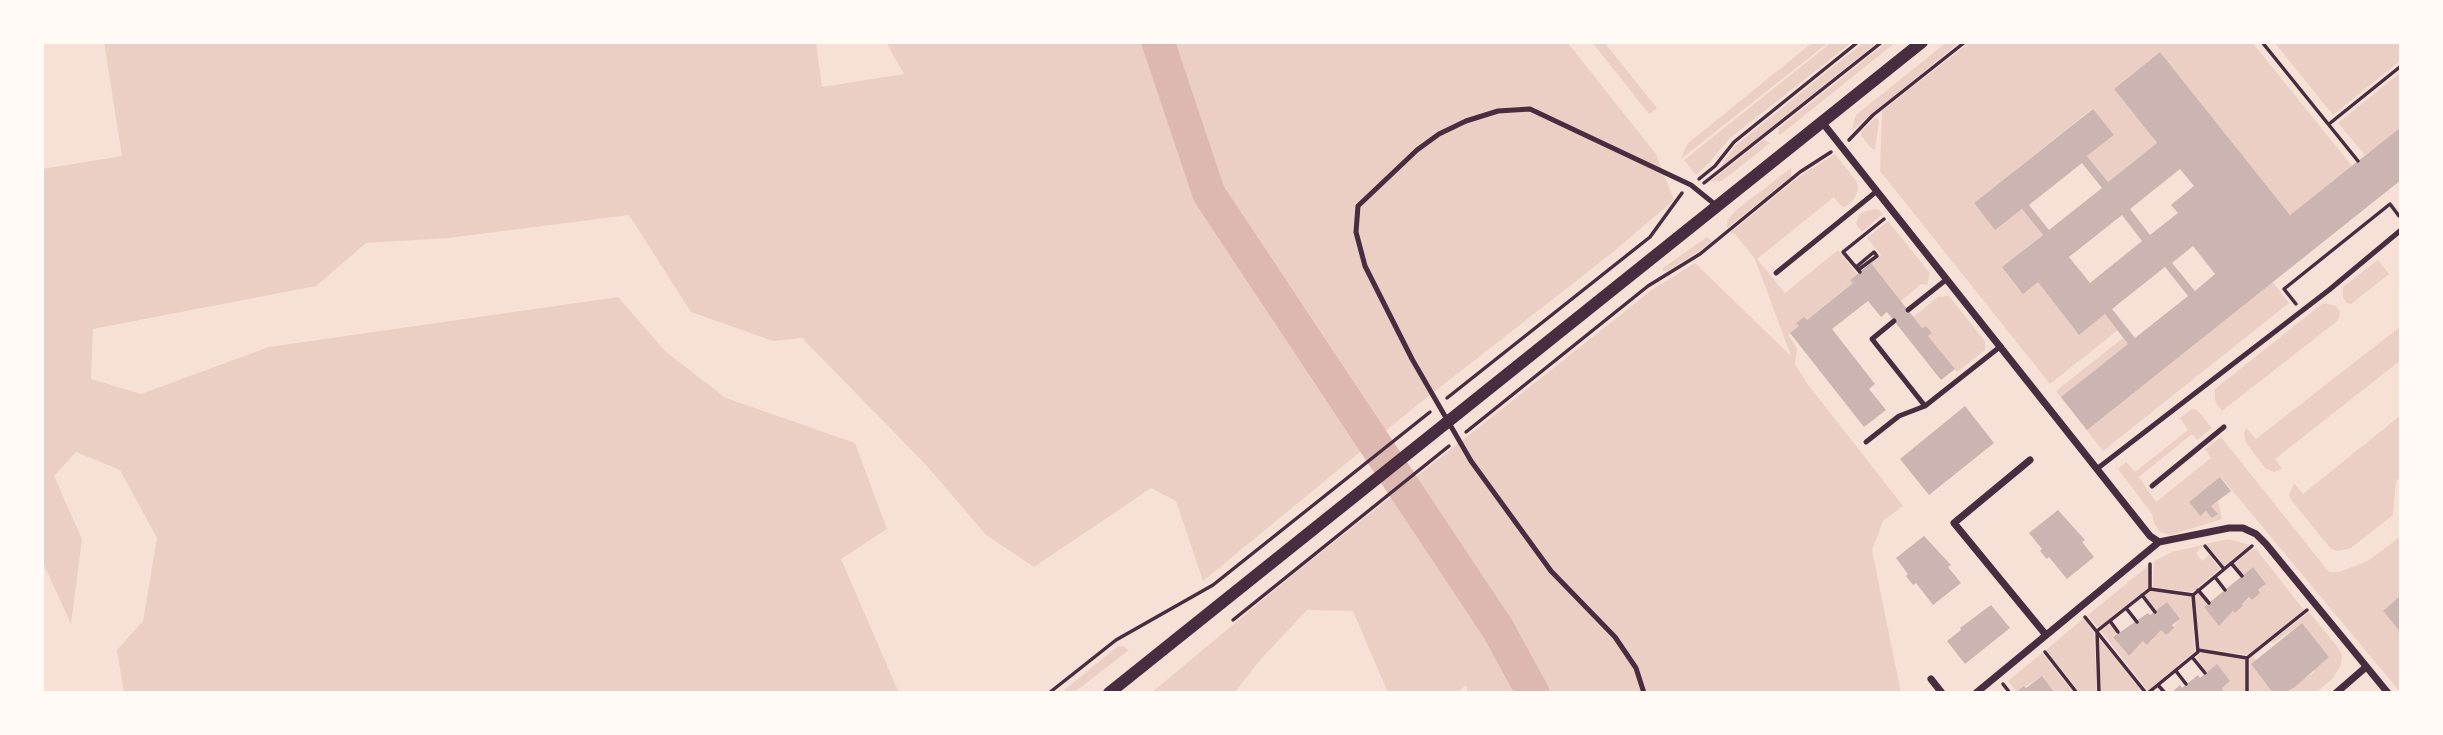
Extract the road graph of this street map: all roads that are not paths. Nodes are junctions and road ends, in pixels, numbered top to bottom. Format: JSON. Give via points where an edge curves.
{"nodes":[{"id":1,"x":1922,"y":42,"type":"edge"},
{"id":2,"x":1822,"y":122,"type":"junction"},
{"id":3,"x":1877,"y":191,"type":"junction"},
{"id":4,"x":1717,"y":206,"type":"junction"},
{"id":5,"x":2401,"y":230,"type":"edge"},
{"id":6,"x":1776,"y":273,"type":"dead end"},
{"id":7,"x":1947,"y":279,"type":"junction"},
{"id":8,"x":1908,"y":310,"type":"dead end"},
{"id":9,"x":1894,"y":321,"type":"dead end"},
{"id":10,"x":2001,"y":346,"type":"junction"},
{"id":11,"x":1925,"y":406,"type":"junction"},
{"id":12,"x":2224,"y":427,"type":"dead end"},
{"id":13,"x":1866,"y":442,"type":"dead end"},
{"id":14,"x":2030,"y":460,"type":"dead end"},
{"id":15,"x":2098,"y":468,"type":"junction"},
{"id":16,"x":2152,"y":486,"type":"dead end"},
{"id":17,"x":2159,"y":542,"type":"junction"},
{"id":18,"x":2046,"y":635,"type":"junction"},
{"id":19,"x":2366,"y":667,"type":"junction"},
{"id":20,"x":1931,"y":679,"type":"dead end"},
{"id":21,"x":1109,"y":693,"type":"edge"},
{"id":22,"x":1644,"y":693,"type":"edge"},
{"id":23,"x":1942,"y":693,"type":"edge"},
{"id":24,"x":1976,"y":693,"type":"edge"},
{"id":25,"x":2336,"y":693,"type":"edge"},
{"id":26,"x":2388,"y":693,"type":"edge"}],
"edges":[{"from":1,"to":2,"type":"street"},
{"from":2,"to":3,"type":"street"},
{"from":2,"to":4,"type":"street"},
{"from":3,"to":6,"type":"lane"},
{"from":3,"to":7,"type":"street"},
{"from":4,"to":21,"type":"street"},
{"from":4,"to":22,"type":"lane","via":[[1691,185],[1530,109],[1498,111],[1439,134],[1358,206],[1356,232],[1365,266],[1471,461],[1552,571],[1615,637],[1636,668]]},
{"from":5,"to":15,"type":"lane"},
{"from":7,"to":8,"type":"lane"},
{"from":7,"to":10,"type":"street"},
{"from":9,"to":11,"type":"lane","via":[[1872,338]]},
{"from":10,"to":11,"type":"lane"},
{"from":10,"to":15,"type":"street"},
{"from":11,"to":13,"type":"lane","via":[[1899,416]]},
{"from":12,"to":16,"type":"lane"},
{"from":14,"to":18,"type":"street","via":[[1954,523]]},
{"from":15,"to":17,"type":"street"},
{"from":17,"to":18,"type":"street"},
{"from":17,"to":19,"type":"street","via":[[2229,528],[2256,534]]},
{"from":18,"to":24,"type":"street"},
{"from":19,"to":25,"type":"street"},
{"from":19,"to":26,"type":"street"},
{"from":20,"to":23,"type":"street"}]}
